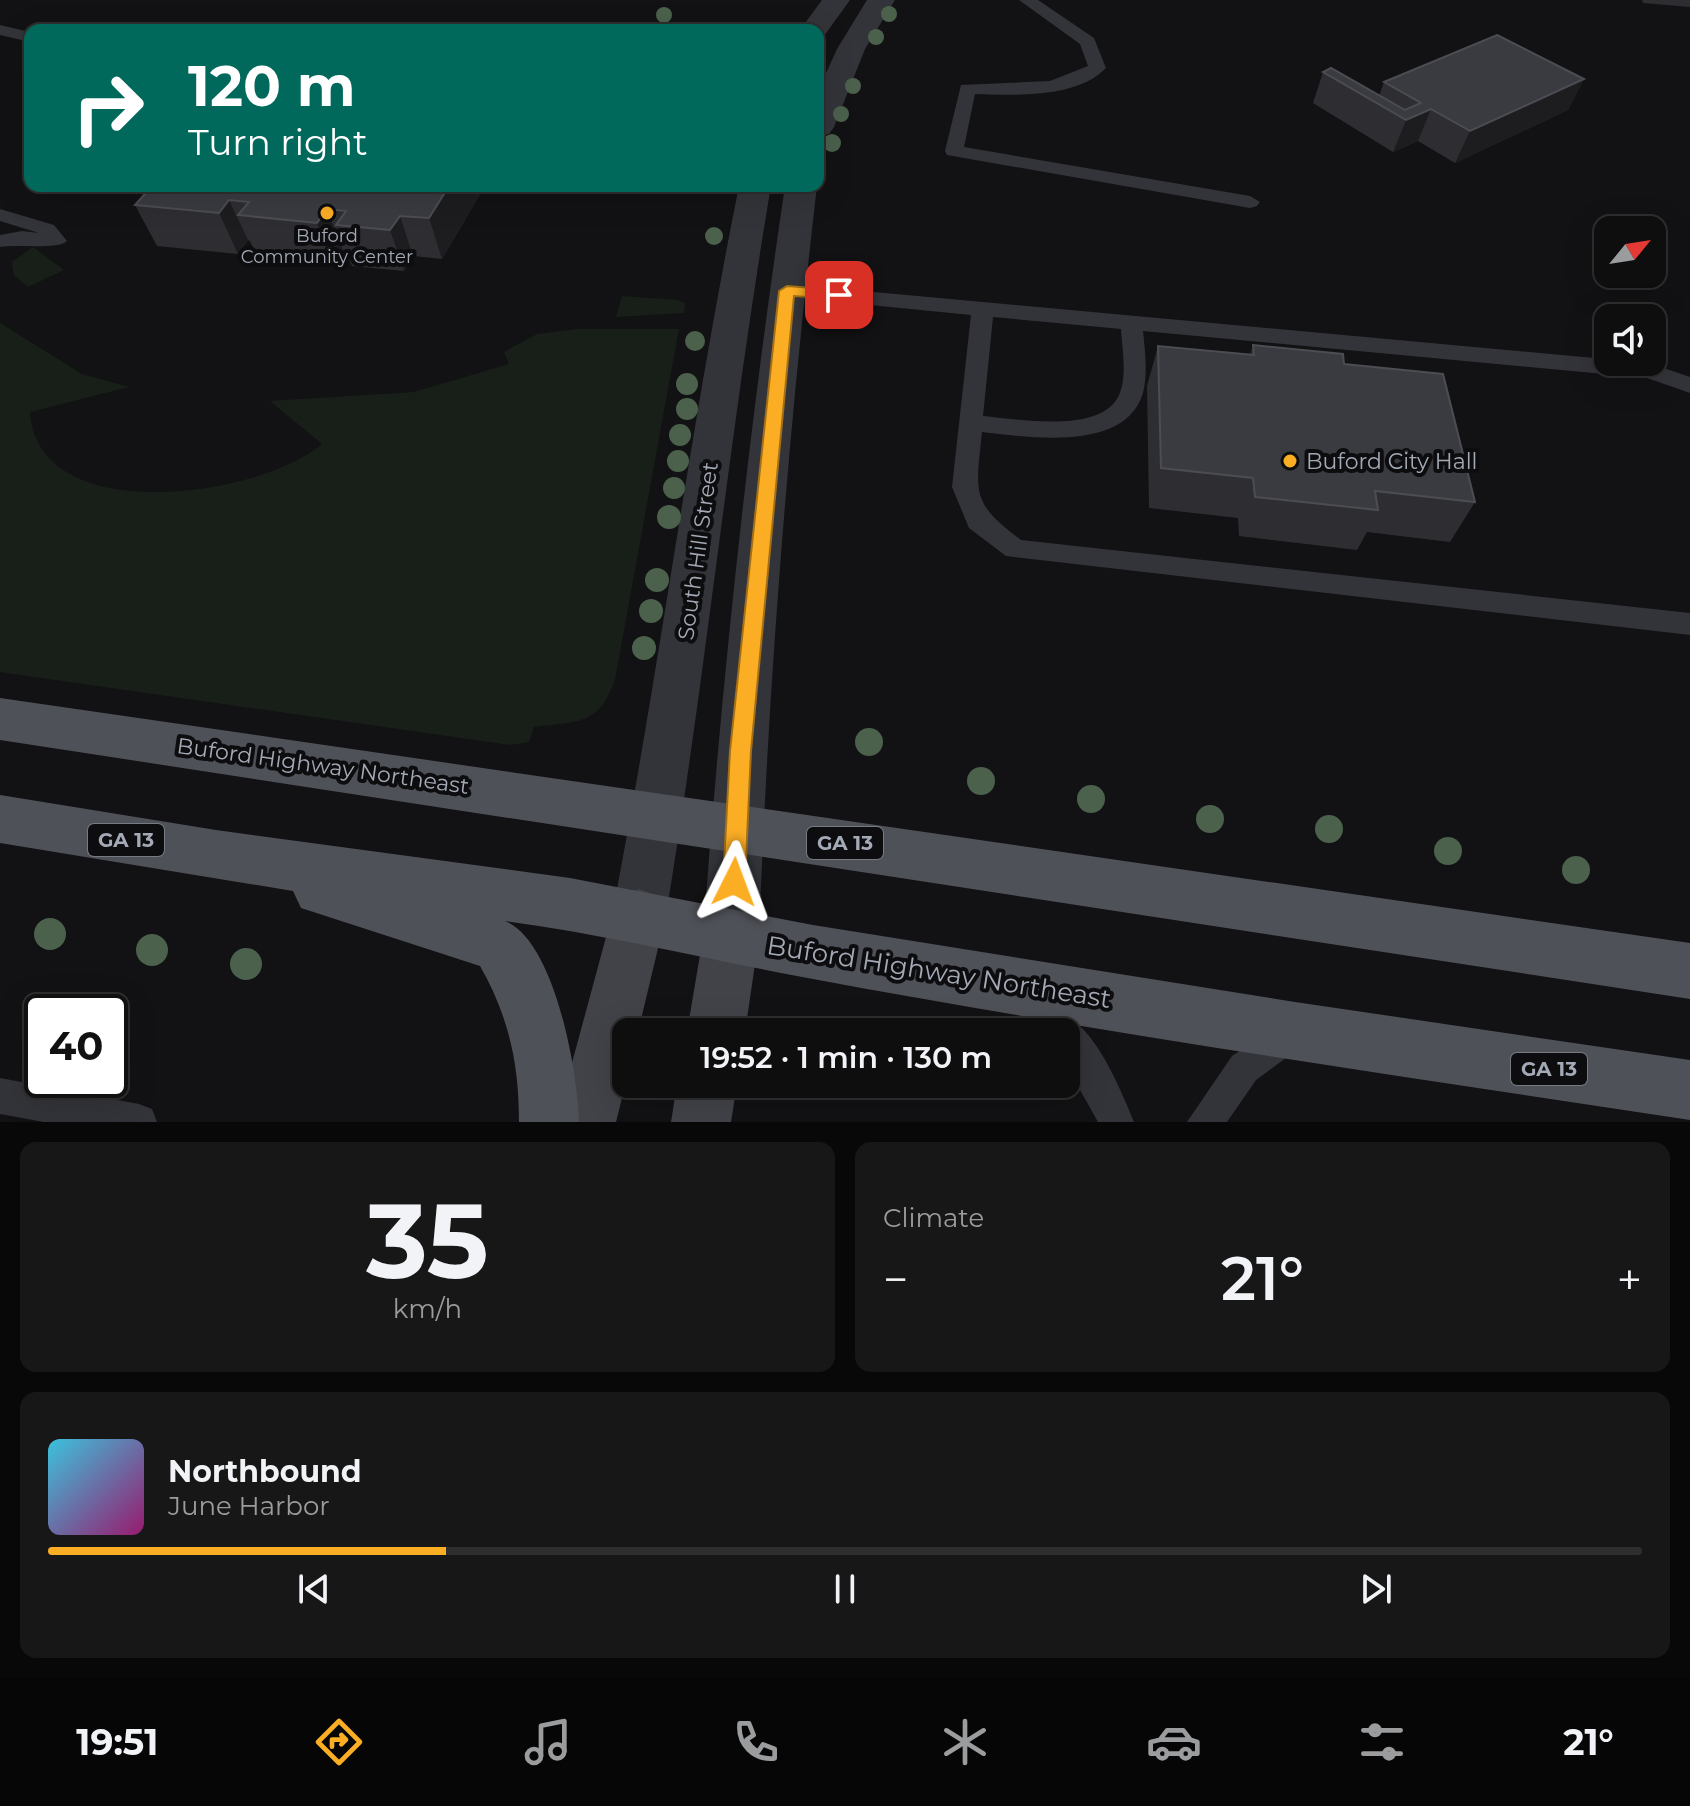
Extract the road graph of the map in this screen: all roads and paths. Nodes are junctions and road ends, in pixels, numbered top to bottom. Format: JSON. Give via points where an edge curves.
{"nodes":[{"id":1,"x":836,"y":0,"type":"edge"},
{"id":2,"x":881,"y":0,"type":"edge"},
{"id":3,"x":1027,"y":0,"type":"edge"},
{"id":4,"x":818,"y":24,"type":"edge"},
{"id":5,"x":0,"y":30,"type":"edge"},
{"id":6,"x":24,"y":36,"type":"edge"},
{"id":7,"x":824,"y":113,"type":"edge"},
{"id":8,"x":754,"y":192,"type":"edge"},
{"id":9,"x":800,"y":192,"type":"edge"},
{"id":10,"x":1250,"y":202,"type":"dead end"},
{"id":11,"x":0,"y":215,"type":"edge"},
{"id":12,"x":0,"y":241,"type":"edge"},
{"id":13,"x":787,"y":291,"type":"junction"},
{"id":14,"x":983,"y":307,"type":"junction"},
{"id":15,"x":1131,"y":321,"type":"junction"},
{"id":16,"x":1227,"y":330,"type":"junction"},
{"id":17,"x":1344,"y":341,"type":"junction"},
{"id":18,"x":1245,"y":357,"type":"edge"},
{"id":19,"x":1318,"y":365,"type":"edge"},
{"id":20,"x":1690,"y":385,"type":"edge"},
{"id":21,"x":971,"y":423,"type":"junction"},
{"id":22,"x":1690,"y":624,"type":"edge"},
{"id":23,"x":0,"y":719,"type":"edge"},
{"id":24,"x":655,"y":814,"type":"junction"},
{"id":25,"x":0,"y":819,"type":"edge"},
{"id":26,"x":737,"y":826,"type":"junction"},
{"id":27,"x":216,"y":855,"type":"junction"},
{"id":28,"x":639,"y":915,"type":"junction"},
{"id":29,"x":731,"y":937,"type":"junction"},
{"id":30,"x":1690,"y":971,"type":"edge"},
{"id":31,"x":718,"y":1018,"type":"edge"},
{"id":32,"x":1056,"y":1018,"type":"edge"},
{"id":33,"x":1080,"y":1019,"type":"edge"},
{"id":34,"x":1295,"y":1031,"type":"junction"},
{"id":35,"x":1080,"y":1055,"type":"edge"},
{"id":36,"x":1690,"y":1090,"type":"edge"},
{"id":37,"x":0,"y":1096,"type":"edge"},
{"id":38,"x":705,"y":1098,"type":"edge"},
{"id":39,"x":139,"y":1122,"type":"edge"},
{"id":40,"x":549,"y":1122,"type":"edge"},
{"id":41,"x":586,"y":1122,"type":"edge"},
{"id":42,"x":701,"y":1122,"type":"edge"},
{"id":43,"x":1116,"y":1122,"type":"edge"},
{"id":44,"x":1205,"y":1122,"type":"edge"}],
"edges":[{"from":1,"to":4,"type":"street"},
{"from":2,"to":7,"type":"street","via":[[851,49]]},
{"from":3,"to":10,"type":"lane","via":[[1088,42],[1097,68],[1075,82],[1042,89],[967,89],[954,151]]},
{"from":5,"to":6,"type":"lane"},
{"from":8,"to":24,"type":"street","name":"South Hill Street"},
{"from":9,"to":13,"type":"street"},
{"from":11,"to":12,"type":"lane","via":[[47,229],[57,241]]},
{"from":13,"to":14,"type":"lane"},
{"from":13,"to":26,"type":"street"},
{"from":14,"to":15,"type":"lane"},
{"from":14,"to":21,"type":"lane"},
{"from":15,"to":16,"type":"lane"},
{"from":15,"to":21,"type":"lane","via":[[1134,367],[1128,402],[1103,425],[1059,429]]},
{"from":16,"to":17,"type":"lane"},
{"from":16,"to":18,"type":"lane"},
{"from":17,"to":19,"type":"lane"},
{"from":17,"to":20,"type":"lane","via":[[1649,371]]},
{"from":21,"to":22,"type":"lane","via":[[964,487],[978,521],[1015,549]]},
{"from":23,"to":24,"type":"main road","name":"Buford Highway Northeast","number":"GA 13"},
{"from":24,"to":26,"type":"main road","name":"Buford Highway Northeast","number":"GA 13"},
{"from":24,"to":28,"type":"street","name":"South Hill Street"},
{"from":25,"to":27,"type":"main road","name":"Buford Highway Northeast","number":"GA 13"},
{"from":26,"to":29,"type":"street"},
{"from":26,"to":30,"type":"main road","name":"Buford Highway Northeast","number":"GA 13"},
{"from":27,"to":28,"type":"main road","name":"Buford Highway Northeast","number":"GA 13"},
{"from":27,"to":40,"type":"main road","via":[[498,945],[538,1018],[550,1087]]},
{"from":28,"to":29,"type":"main road","name":"Buford Highway Northeast","number":"GA 13"},
{"from":28,"to":41,"type":"main road"},
{"from":29,"to":31,"type":"main road"},
{"from":29,"to":32,"type":"main road","name":"Buford Highway Northeast","number":"GA 13"},
{"from":33,"to":34,"type":"main road","name":"Buford Highway Northeast","number":"GA 13"},
{"from":34,"to":36,"type":"main road","name":"Buford Highway Northeast","number":"GA 13"},
{"from":34,"to":44,"type":"lane","via":[[1244,1068]]},
{"from":35,"to":43,"type":"lane"},
{"from":37,"to":39,"type":"lane"},
{"from":38,"to":42,"type":"main road"}]}
